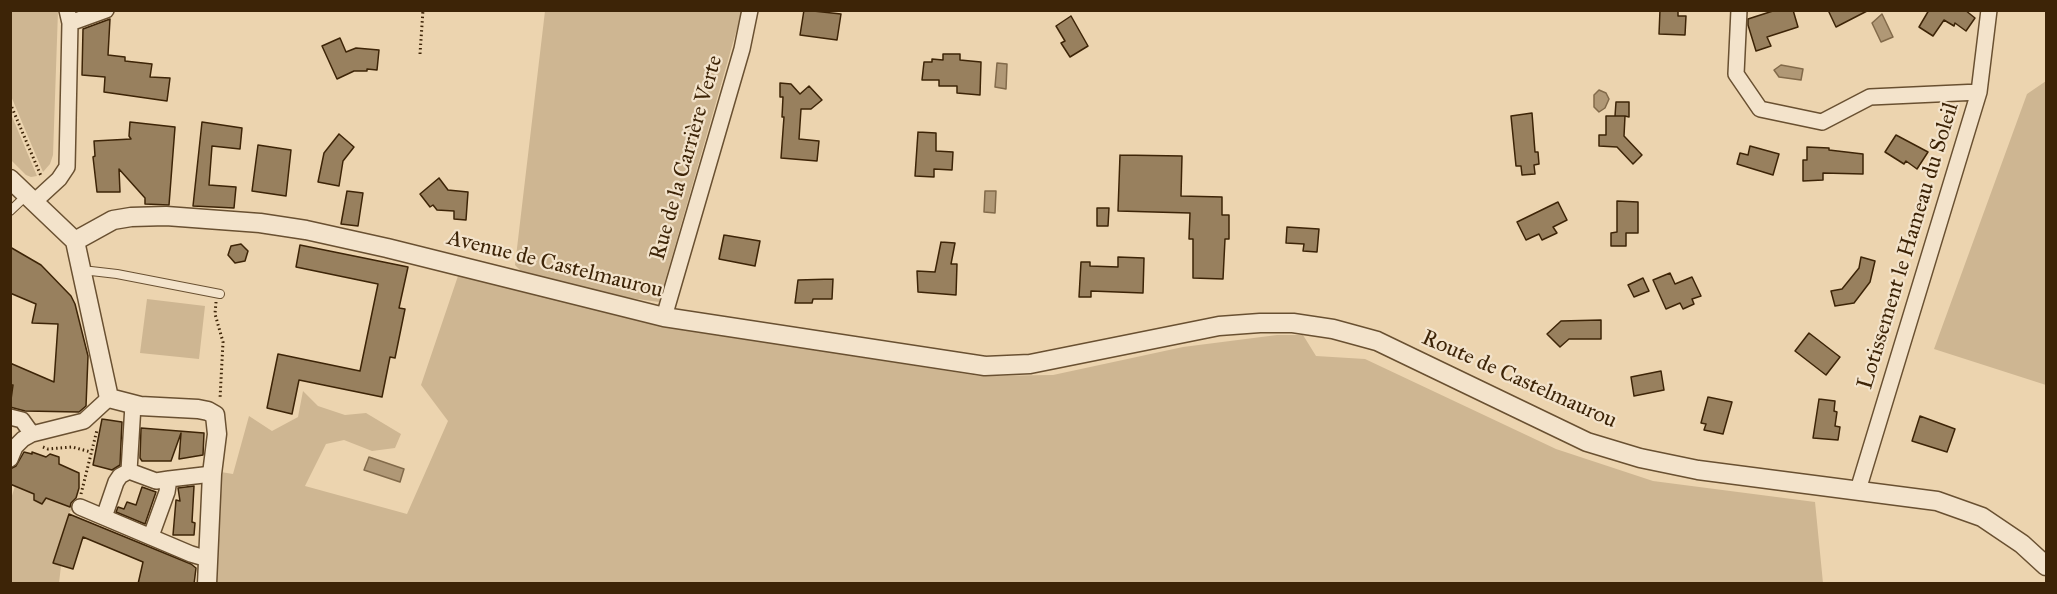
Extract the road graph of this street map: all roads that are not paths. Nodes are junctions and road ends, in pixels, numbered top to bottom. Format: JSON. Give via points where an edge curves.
{"nodes":[{"id":1,"x":106,"y":10,"type":"edge"},
{"id":2,"x":750,"y":10,"type":"edge"},
{"id":3,"x":1739,"y":10,"type":"edge"},
{"id":4,"x":1989,"y":10,"type":"edge"},
{"id":5,"x":69,"y":17,"type":"edge"},
{"id":6,"x":1979,"y":92,"type":"junction"},
{"id":7,"x":10,"y":179,"type":"edge"},
{"id":8,"x":32,"y":192,"type":"junction"},
{"id":9,"x":10,"y":211,"type":"edge"},
{"id":10,"x":75,"y":242,"type":"junction"},
{"id":11,"x":81,"y":273,"type":"junction"},
{"id":12,"x":218,"y":294,"type":"road end"},
{"id":13,"x":664,"y":317,"type":"junction"},
{"id":14,"x":1030,"y":364,"type":"joint"},
{"id":15,"x":110,"y":398,"type":"junction"},
{"id":16,"x":133,"y":405,"type":"junction"},
{"id":17,"x":10,"y":417,"type":"edge"},
{"id":18,"x":32,"y":434,"type":"junction"},
{"id":19,"x":10,"y":459,"type":"edge"},
{"id":20,"x":129,"y":471,"type":"junction"},
{"id":21,"x":212,"y":474,"type":"junction"},
{"id":22,"x":169,"y":479,"type":"junction"},
{"id":23,"x":1858,"y":490,"type":"junction"},
{"id":24,"x":80,"y":507,"type":"road end"},
{"id":25,"x":104,"y":518,"type":"junction"},
{"id":26,"x":151,"y":536,"type":"junction"},
{"id":27,"x":208,"y":559,"type":"junction"},
{"id":28,"x":2046,"y":566,"type":"edge"},
{"id":29,"x":207,"y":584,"type":"edge"}],
"edges":[{"from":1,"to":5,"type":"street"},
{"from":2,"to":13,"type":"street","name":"Rue de la Carrière Verte"},
{"from":3,"to":6,"type":"street","name":"Lotissement le Hameau du Soleil","via":[[1736,74],[1760,109],[1822,122],[1870,97]]},
{"from":4,"to":6,"type":"street"},
{"from":5,"to":8,"type":"street","via":[[67,167],[59,180]]},
{"from":6,"to":23,"type":"street","name":"Lotissement le Hameau du Soleil"},
{"from":7,"to":8,"type":"street"},
{"from":8,"to":9,"type":"lane"},
{"from":8,"to":10,"type":"street"},
{"from":10,"to":11,"type":"street"},
{"from":10,"to":13,"type":"street","name":"Avenue de Castelmaurou","via":[[113,220],[131,216],[260,223],[387,248]]},
{"from":11,"to":12,"type":"lane","via":[[117,274]]},
{"from":11,"to":15,"type":"street"},
{"from":13,"to":14,"type":"street","name":"Avenue de Castelmaurou","via":[[985,366]]},
{"from":14,"to":23,"type":"street","name":"Route de Castelmaurou","via":[[1219,326],[1293,323],[1323,327],[1377,341],[1587,442],[1698,470]]},
{"from":15,"to":16,"type":"street"},
{"from":15,"to":18,"type":"street","via":[[84,421]]},
{"from":16,"to":20,"type":"street"},
{"from":16,"to":21,"type":"street","via":[[198,409],[215,415]]},
{"from":17,"to":18,"type":"street","via":[[22,420]]},
{"from":18,"to":19,"type":"street","via":[[22,439]]},
{"from":20,"to":22,"type":"street","via":[[156,482]]},
{"from":20,"to":25,"type":"street","via":[[116,482]]},
{"from":21,"to":22,"type":"street"},
{"from":21,"to":27,"type":"street"},
{"from":22,"to":26,"type":"street"},
{"from":23,"to":28,"type":"street","name":"Route de Castelmaurou","via":[[1937,501],[1982,517]]},
{"from":24,"to":25,"type":"street"},
{"from":25,"to":26,"type":"street"},
{"from":26,"to":27,"type":"street"},
{"from":27,"to":29,"type":"street"}]}
